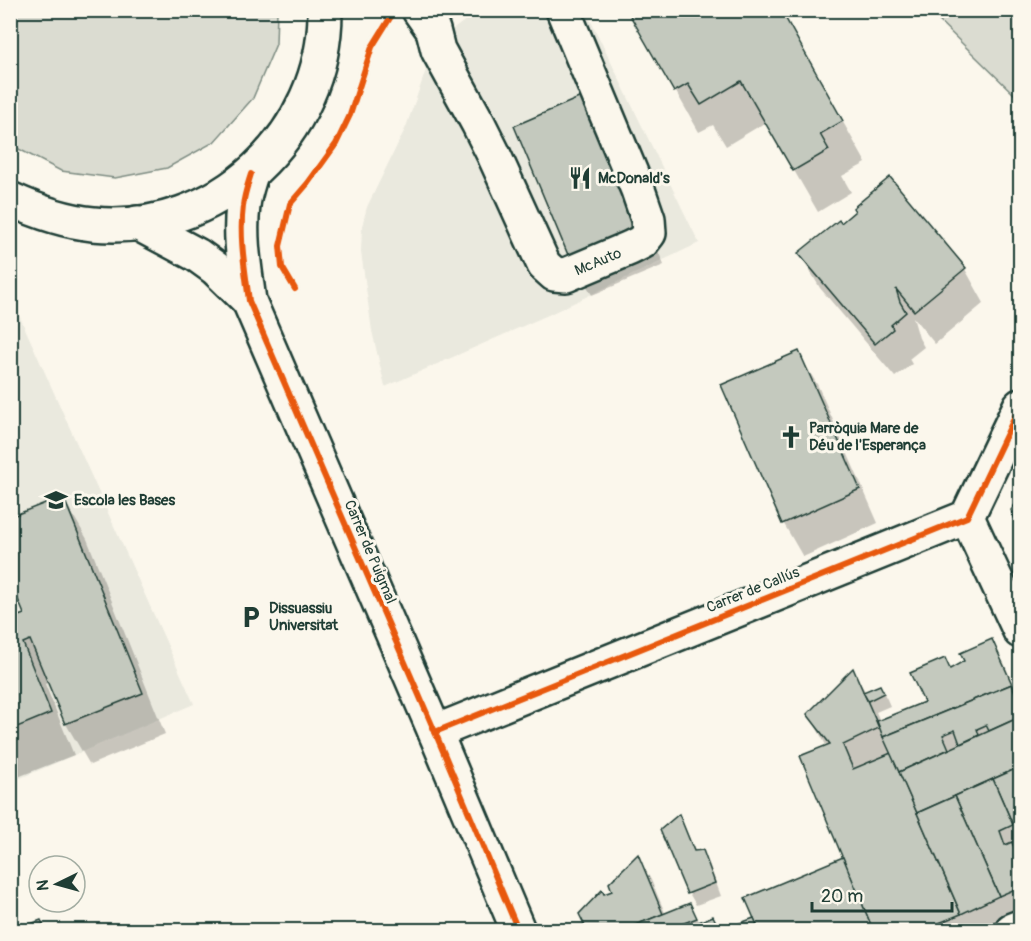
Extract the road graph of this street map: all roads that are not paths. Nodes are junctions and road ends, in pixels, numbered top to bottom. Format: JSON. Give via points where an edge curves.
{"nodes":[{"id":1,"x":347,"y":10,"type":"edge"},
{"id":2,"x":419,"y":10,"type":"edge"},
{"id":3,"x":562,"y":10,"type":"edge"},
{"id":4,"x":324,"y":24,"type":"edge"},
{"id":5,"x":250,"y":174,"type":"junction"},
{"id":6,"x":10,"y":199,"type":"edge"},
{"id":7,"x":137,"y":223,"type":"junction"},
{"id":8,"x":249,"y":301,"type":"junction"},
{"id":9,"x":1020,"y":406,"type":"edge"},
{"id":10,"x":967,"y":517,"type":"junction"},
{"id":11,"x":1020,"y":631,"type":"edge"},
{"id":12,"x":435,"y":732,"type":"junction"},
{"id":13,"x":1020,"y":927,"type":"edge"},
{"id":14,"x":518,"y":930,"type":"edge"},
{"id":15,"x":1012,"y":930,"type":"edge"}],
"edges":[{"from":1,"to":4,"type":"street"},
{"from":2,"to":3,"type":"street","name":"McAuto","via":[[433,30],[438,50],[494,153],[544,265],[554,274],[566,275],[642,242],[649,233],[638,190]]},
{"from":4,"to":5,"type":"street","via":[[313,82],[293,123]]},
{"from":5,"to":7,"type":"street","via":[[185,212]]},
{"from":5,"to":8,"type":"street","name":"Carrer de Puigmal","via":[[241,229]]},
{"from":6,"to":7,"type":"street","via":[[41,212],[93,224]]},
{"from":7,"to":8,"type":"street","name":"Carrer de Puigmal","via":[[197,255]]},
{"from":8,"to":12,"type":"street","name":"Carrer de Puigmal"},
{"from":9,"to":10,"type":"street"},
{"from":10,"to":11,"type":"street"},
{"from":10,"to":12,"type":"street","name":"Carrer de Callús"},
{"from":12,"to":14,"type":"street","name":"Carrer de Puigmal"},
{"from":13,"to":15,"type":"street"}]}
